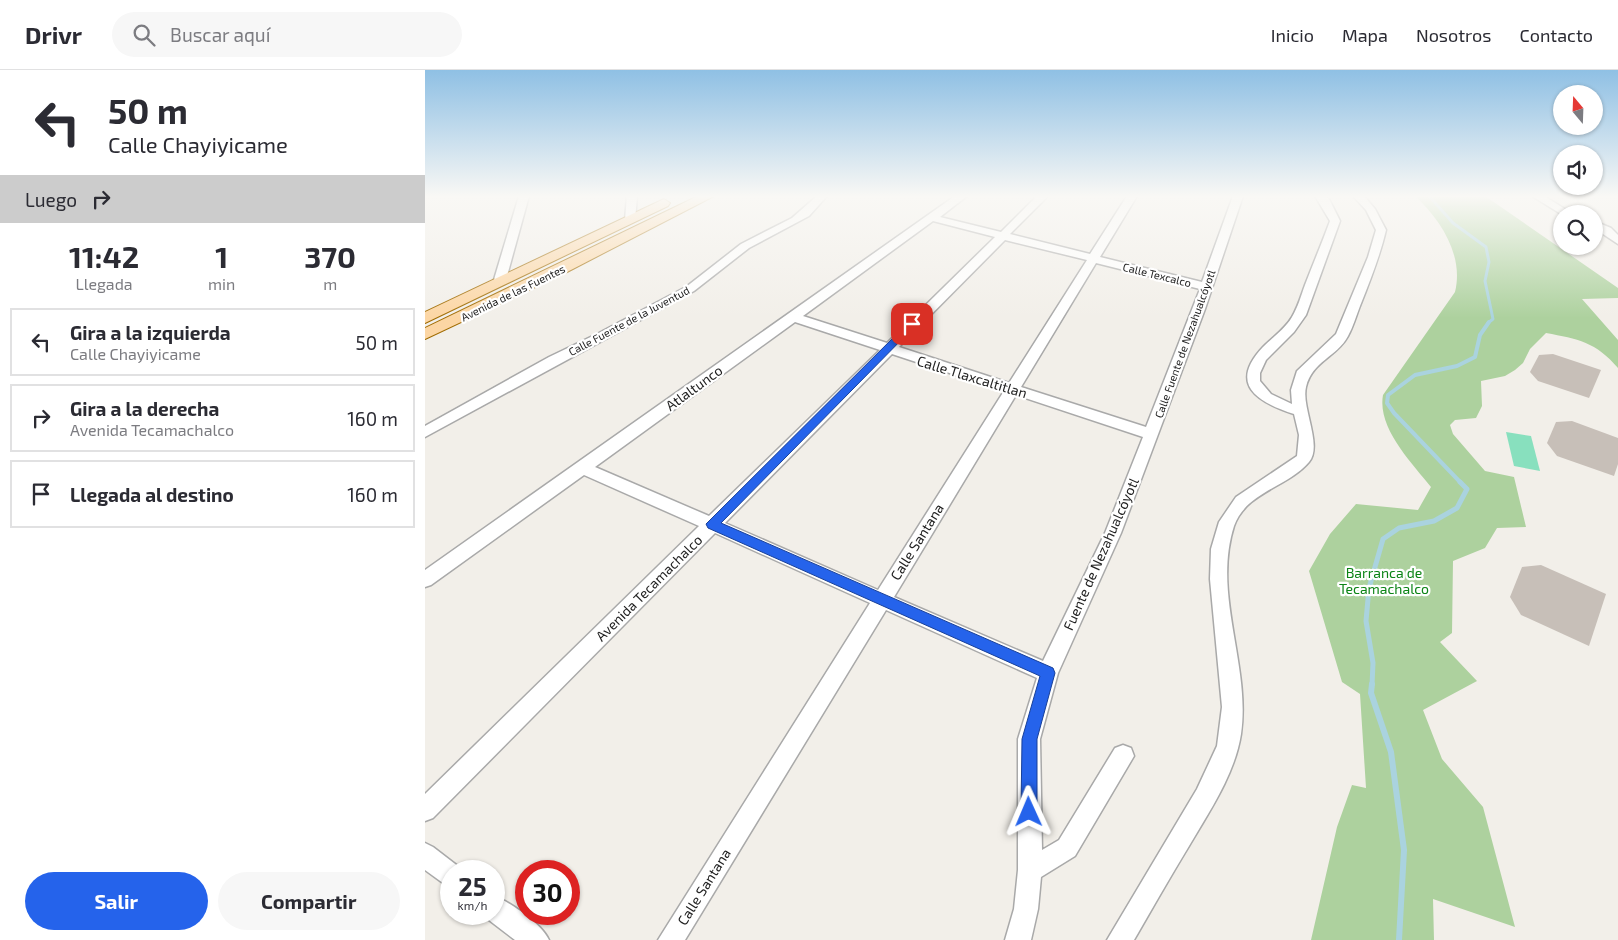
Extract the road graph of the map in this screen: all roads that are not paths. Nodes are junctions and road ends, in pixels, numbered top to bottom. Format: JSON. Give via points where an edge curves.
{"nodes":[{"id":1,"x":512,"y":237,"type":"edge"},
{"id":2,"x":595,"y":237,"type":"edge"},
{"id":3,"x":629,"y":237,"type":"edge"},
{"id":4,"x":765,"y":237,"type":"edge"},
{"id":5,"x":907,"y":237,"type":"edge"},
{"id":6,"x":1000,"y":237,"type":"edge"},
{"id":7,"x":1008,"y":237,"type":"edge"},
{"id":8,"x":1105,"y":237,"type":"edge"},
{"id":9,"x":1224,"y":237,"type":"edge"},
{"id":10,"x":1330,"y":237,"type":"edge"},
{"id":11,"x":1379,"y":237,"type":"edge"},
{"id":12,"x":1092,"y":258,"type":"junction"},
{"id":13,"x":499,"y":283,"type":"junction"},
{"id":14,"x":1207,"y":287,"type":"junction"},
{"id":15,"x":793,"y":317,"type":"junction"},
{"id":16,"x":425,"y":318,"type":"edge"},
{"id":17,"x":425,"y":334,"type":"edge"},
{"id":18,"x":887,"y":350,"type":"junction"},
{"id":19,"x":1011,"y":389,"type":"junction"},
{"id":20,"x":1299,"y":411,"type":"junction"},
{"id":21,"x":425,"y":432,"type":"edge"},
{"id":22,"x":1151,"y":434,"type":"junction"},
{"id":23,"x":583,"y":468,"type":"junction"},
{"id":24,"x":712,"y":524,"type":"junction"},
{"id":25,"x":425,"y":580,"type":"edge"},
{"id":26,"x":882,"y":598,"type":"junction"},
{"id":27,"x":1048,"y":673,"type":"junction"},
{"id":28,"x":1123,"y":756,"type":"dead end"},
{"id":29,"x":425,"y":810,"type":"edge"},
{"id":30,"x":425,"y":855,"type":"edge"},
{"id":31,"x":440,"y":867,"type":"edge"},
{"id":32,"x":1030,"y":870,"type":"junction"},
{"id":33,"x":505,"y":916,"type":"edge"},
{"id":34,"x":536,"y":940,"type":"edge"},
{"id":35,"x":671,"y":940,"type":"edge"},
{"id":36,"x":1018,"y":940,"type":"edge"},
{"id":37,"x":1120,"y":940,"type":"edge"}],
"edges":[{"from":1,"to":13,"type":"street"},
{"from":2,"to":13,"type":"main road","name":"Avenida de las Fuentes"},
{"from":3,"to":17,"type":"main road","name":"Avenida de las Fuentes"},
{"from":4,"to":21,"type":"street","name":"Calle Fuente de la Juventud","via":[[747,246],[697,285]]},
{"from":5,"to":15,"type":"street","name":"Atlaltunco"},
{"from":6,"to":18,"type":"street","name":"Avenida Tecamachalco"},
{"from":7,"to":12,"type":"street","name":"Calle Texcalco"},
{"from":8,"to":12,"type":"street","name":"Calle Santana"},
{"from":9,"to":14,"type":"street","name":"Calle Fuente de Nezahualcóyotl"},
{"from":10,"to":20,"type":"street","via":[[1294,324],[1265,354],[1253,373],[1253,382],[1260,392],[1278,404]]},
{"from":11,"to":20,"type":"street","via":[[1342,336],[1304,371],[1298,390]]},
{"from":12,"to":14,"type":"street","name":"Calle Texcalco"},
{"from":12,"to":19,"type":"street","name":"Calle Santana"},
{"from":13,"to":16,"type":"main road","name":"Avenida de las Fuentes"},
{"from":14,"to":22,"type":"street","name":"Calle Fuente de Nezahualcóyotl"},
{"from":15,"to":18,"type":"street","name":"Calle Tlaxcaltitlan"},
{"from":15,"to":23,"type":"street","name":"Atlaltunco"},
{"from":18,"to":19,"type":"street","name":"Calle Tlaxcaltitlan"},
{"from":18,"to":24,"type":"street","name":"Avenida Tecamachalco"},
{"from":19,"to":22,"type":"street","name":"Calle Tlaxcaltitlan"},
{"from":19,"to":26,"type":"street","name":"Calle Santana"},
{"from":20,"to":37,"type":"street","via":[[1307,435],[1304,458],[1242,502],[1227,524],[1218,564],[1231,734],[1206,794]]},
{"from":22,"to":27,"type":"street","name":"Fuente de Nezahualcóyotl","via":[[1113,533]]},
{"from":23,"to":24,"type":"street"},
{"from":23,"to":25,"type":"street","name":"Atlaltunco"},
{"from":24,"to":26,"type":"street"},
{"from":24,"to":29,"type":"street","name":"Avenida Tecamachalco"},
{"from":26,"to":27,"type":"street"},
{"from":26,"to":35,"type":"street","name":"Calle Santana"},
{"from":27,"to":32,"type":"street","via":[[1029,739]]},
{"from":28,"to":32,"type":"street","via":[[1067,848]]},
{"from":30,"to":31,"type":"street"},
{"from":32,"to":36,"type":"street","via":[[1026,909]]},
{"from":33,"to":34,"type":"street"}]}
